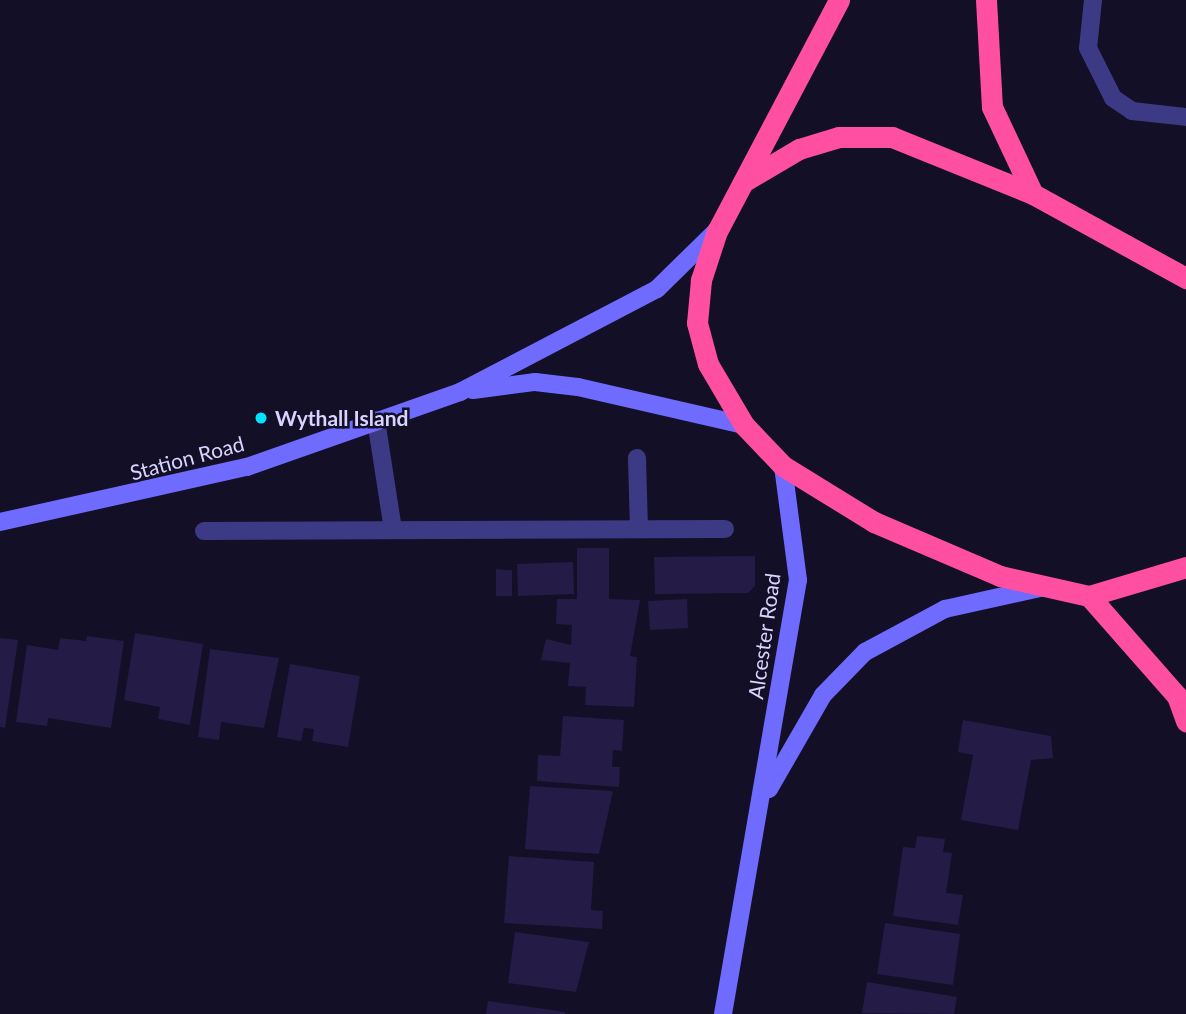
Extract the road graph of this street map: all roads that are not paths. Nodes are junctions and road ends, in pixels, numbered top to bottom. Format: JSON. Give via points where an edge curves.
{"nodes":[{"id":1,"x":839,"y":0,"type":"edge"},
{"id":2,"x":986,"y":0,"type":"edge"},
{"id":3,"x":1093,"y":0,"type":"edge"},
{"id":4,"x":1186,"y":117,"type":"edge"},
{"id":5,"x":741,"y":183,"type":"junction"},
{"id":6,"x":1033,"y":194,"type":"junction"},
{"id":7,"x":717,"y":231,"type":"junction"},
{"id":8,"x":1180,"y":274,"type":"edge"},
{"id":9,"x":460,"y":392,"type":"junction"},
{"id":10,"x":376,"y":420,"type":"junction"},
{"id":11,"x":744,"y":425,"type":"junction"},
{"id":12,"x":637,"y":458,"type":"dead end"},
{"id":13,"x":783,"y":467,"type":"junction"},
{"id":14,"x":0,"y":522,"type":"edge"},
{"id":15,"x":724,"y":528,"type":"dead end"},
{"id":16,"x":639,"y":529,"type":"junction"},
{"id":17,"x":393,"y":530,"type":"junction"},
{"id":18,"x":204,"y":531,"type":"dead end"},
{"id":19,"x":1186,"y":567,"type":"edge"},
{"id":20,"x":1047,"y":587,"type":"junction"},
{"id":21,"x":1089,"y":596,"type":"junction"},
{"id":22,"x":1186,"y":722,"type":"edge"},
{"id":23,"x":758,"y":812,"type":"junction"},
{"id":24,"x":723,"y":1014,"type":"edge"}],
"edges":[{"from":1,"to":5,"type":"highway"},
{"from":2,"to":6,"type":"highway","via":[[992,107]]},
{"from":3,"to":4,"type":"street","via":[[1088,48],[1113,98],[1132,111]]},
{"from":5,"to":6,"type":"highway","via":[[799,149],[839,137],[892,137]]},
{"from":5,"to":7,"type":"highway"},
{"from":6,"to":8,"type":"highway"},
{"from":7,"to":9,"type":"street","name":"Station Road","via":[[657,289]]},
{"from":7,"to":11,"type":"highway","via":[[701,281],[697,323],[708,364]]},
{"from":9,"to":10,"type":"street","name":"Station Road"},
{"from":9,"to":11,"type":"street","name":"Station Road","via":[[535,382],[579,387]]},
{"from":10,"to":14,"type":"street","name":"Station Road","via":[[247,467]]},
{"from":10,"to":17,"type":"street"},
{"from":11,"to":13,"type":"highway"},
{"from":12,"to":16,"type":"street"},
{"from":13,"to":20,"type":"highway","via":[[948,559]]},
{"from":13,"to":23,"type":"street","name":"Alcester Road","via":[[798,580]]},
{"from":15,"to":16,"type":"street"},
{"from":16,"to":17,"type":"street"},
{"from":17,"to":18,"type":"street"},
{"from":19,"to":21,"type":"highway"},
{"from":20,"to":21,"type":"highway"},
{"from":20,"to":23,"type":"street","name":"Alcester Road","via":[[945,609],[865,653],[823,695]]},
{"from":21,"to":22,"type":"highway","via":[[1177,696]]},
{"from":23,"to":24,"type":"street","name":"Alcester Road"}]}
